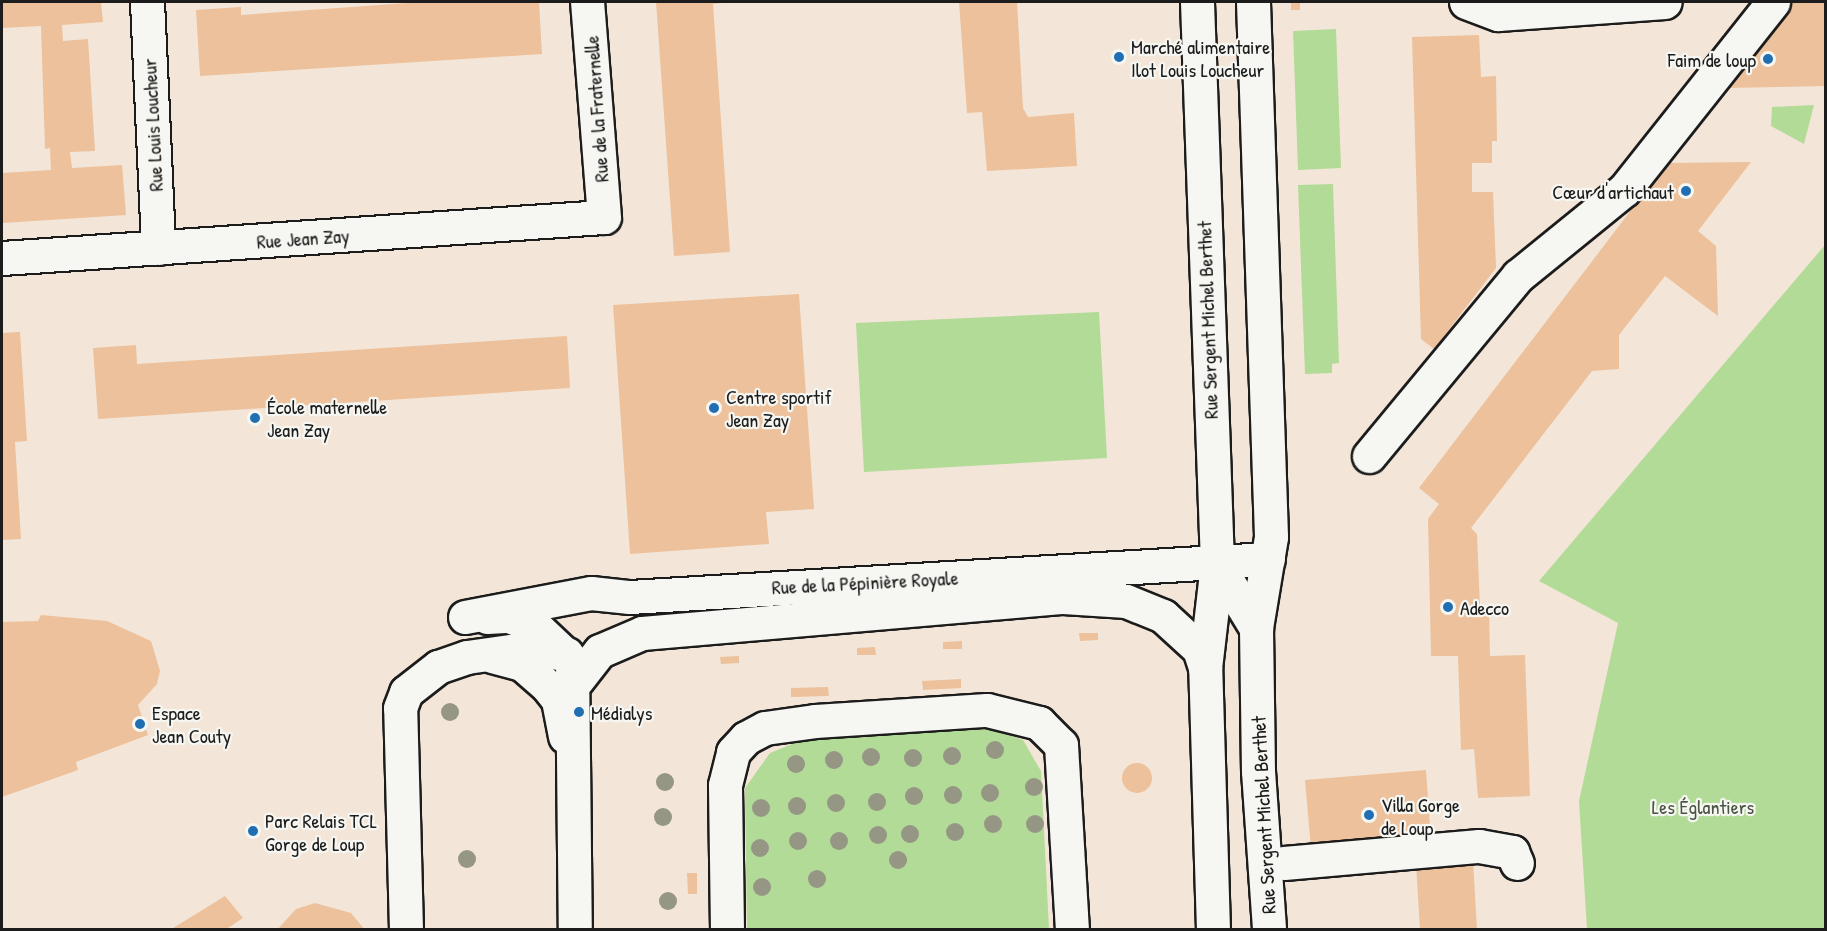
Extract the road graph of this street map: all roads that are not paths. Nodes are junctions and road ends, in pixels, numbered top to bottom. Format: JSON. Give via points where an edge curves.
{"nodes":[{"id":1,"x":147,"y":2,"type":"edge"},
{"id":2,"x":587,"y":2,"type":"edge"},
{"id":3,"x":1197,"y":2,"type":"edge"},
{"id":4,"x":1253,"y":2,"type":"edge"},
{"id":5,"x":1466,"y":2,"type":"edge"},
{"id":6,"x":1665,"y":2,"type":"edge"},
{"id":7,"x":1773,"y":2,"type":"edge"},
{"id":8,"x":604,"y":217,"type":"joint"},
{"id":9,"x":158,"y":248,"type":"junction"},
{"id":10,"x":2,"y":258,"type":"edge"},
{"id":11,"x":1369,"y":456,"type":"dead end"},
{"id":12,"x":1268,"y":559,"type":"junction"},
{"id":13,"x":1216,"y":564,"type":"junction"},
{"id":14,"x":1126,"y":601,"type":"junction"},
{"id":15,"x":1256,"y":628,"type":"junction"},
{"id":16,"x":487,"y":656,"type":"junction"},
{"id":17,"x":572,"y":667,"type":"junction"},
{"id":18,"x":1205,"y":668,"type":"junction"},
{"id":19,"x":569,"y":762,"type":"junction"},
{"id":20,"x":1284,"y":863,"type":"dead end"},
{"id":21,"x":1517,"y":863,"type":"dead end"},
{"id":22,"x":405,"y":930,"type":"edge"},
{"id":23,"x":575,"y":930,"type":"edge"},
{"id":24,"x":727,"y":930,"type":"edge"},
{"id":25,"x":1072,"y":930,"type":"edge"},
{"id":26,"x":1213,"y":930,"type":"edge"},
{"id":27,"x":1269,"y":930,"type":"edge"}],
"edges":[{"from":1,"to":9,"type":"main road","name":"Rue Louis Loucheur"},
{"from":2,"to":8,"type":"main road","name":"Rue de la Fraternelle"},
{"from":3,"to":13,"type":"main road","name":"Rue Sergent Michel Berthet"},
{"from":4,"to":12,"type":"main road","name":"Rue Sergent Michel Berthet"},
{"from":5,"to":6,"type":"main road","via":[[1498,14]]},
{"from":7,"to":11,"type":"main road","via":[[1624,190],[1518,276]]},
{"from":8,"to":9,"type":"main road","name":"Rue Jean Zay"},
{"from":9,"to":10,"type":"main road","name":"Rue Jean Zay"},
{"from":12,"to":13,"type":"main road","name":"Rue de la Pépinière Royale"},
{"from":12,"to":15,"type":"main road","name":"Rue Sergent Michel Berthet"},
{"from":13,"to":14,"type":"main road"},
{"from":13,"to":15,"type":"main road"},
{"from":13,"to":17,"type":"main road","name":"Rue de la Pépinière Royale","via":[[630,597],[591,593],[465,617],[509,616],[535,626]]},
{"from":13,"to":18,"type":"main road","name":"Rue Sergent Michel Berthet"},
{"from":14,"to":17,"type":"main road","via":[[1063,597],[661,630],[613,642]]},
{"from":14,"to":18,"type":"main road","via":[[1179,629],[1199,649]]},
{"from":15,"to":27,"type":"main road","name":"Rue Sergent Michel Berthet","via":[[1258,771]]},
{"from":16,"to":17,"type":"main road","via":[[524,649]]},
{"from":16,"to":19,"type":"main road","via":[[522,664],[558,700]]},
{"from":16,"to":22,"type":"main road","via":[[466,657],[424,675],[406,692],[400,708]]},
{"from":17,"to":19,"type":"main road"},
{"from":18,"to":26,"type":"main road","name":"Rue Sergent Michel Berthet"},
{"from":19,"to":23,"type":"main road"},
{"from":20,"to":21,"type":"main road","via":[[1479,846],[1512,852]]},
{"from":24,"to":25,"type":"main road","via":[[725,785],[733,752],[746,738],[765,728],[815,721],[987,710],[1039,723],[1061,745]]}]}
